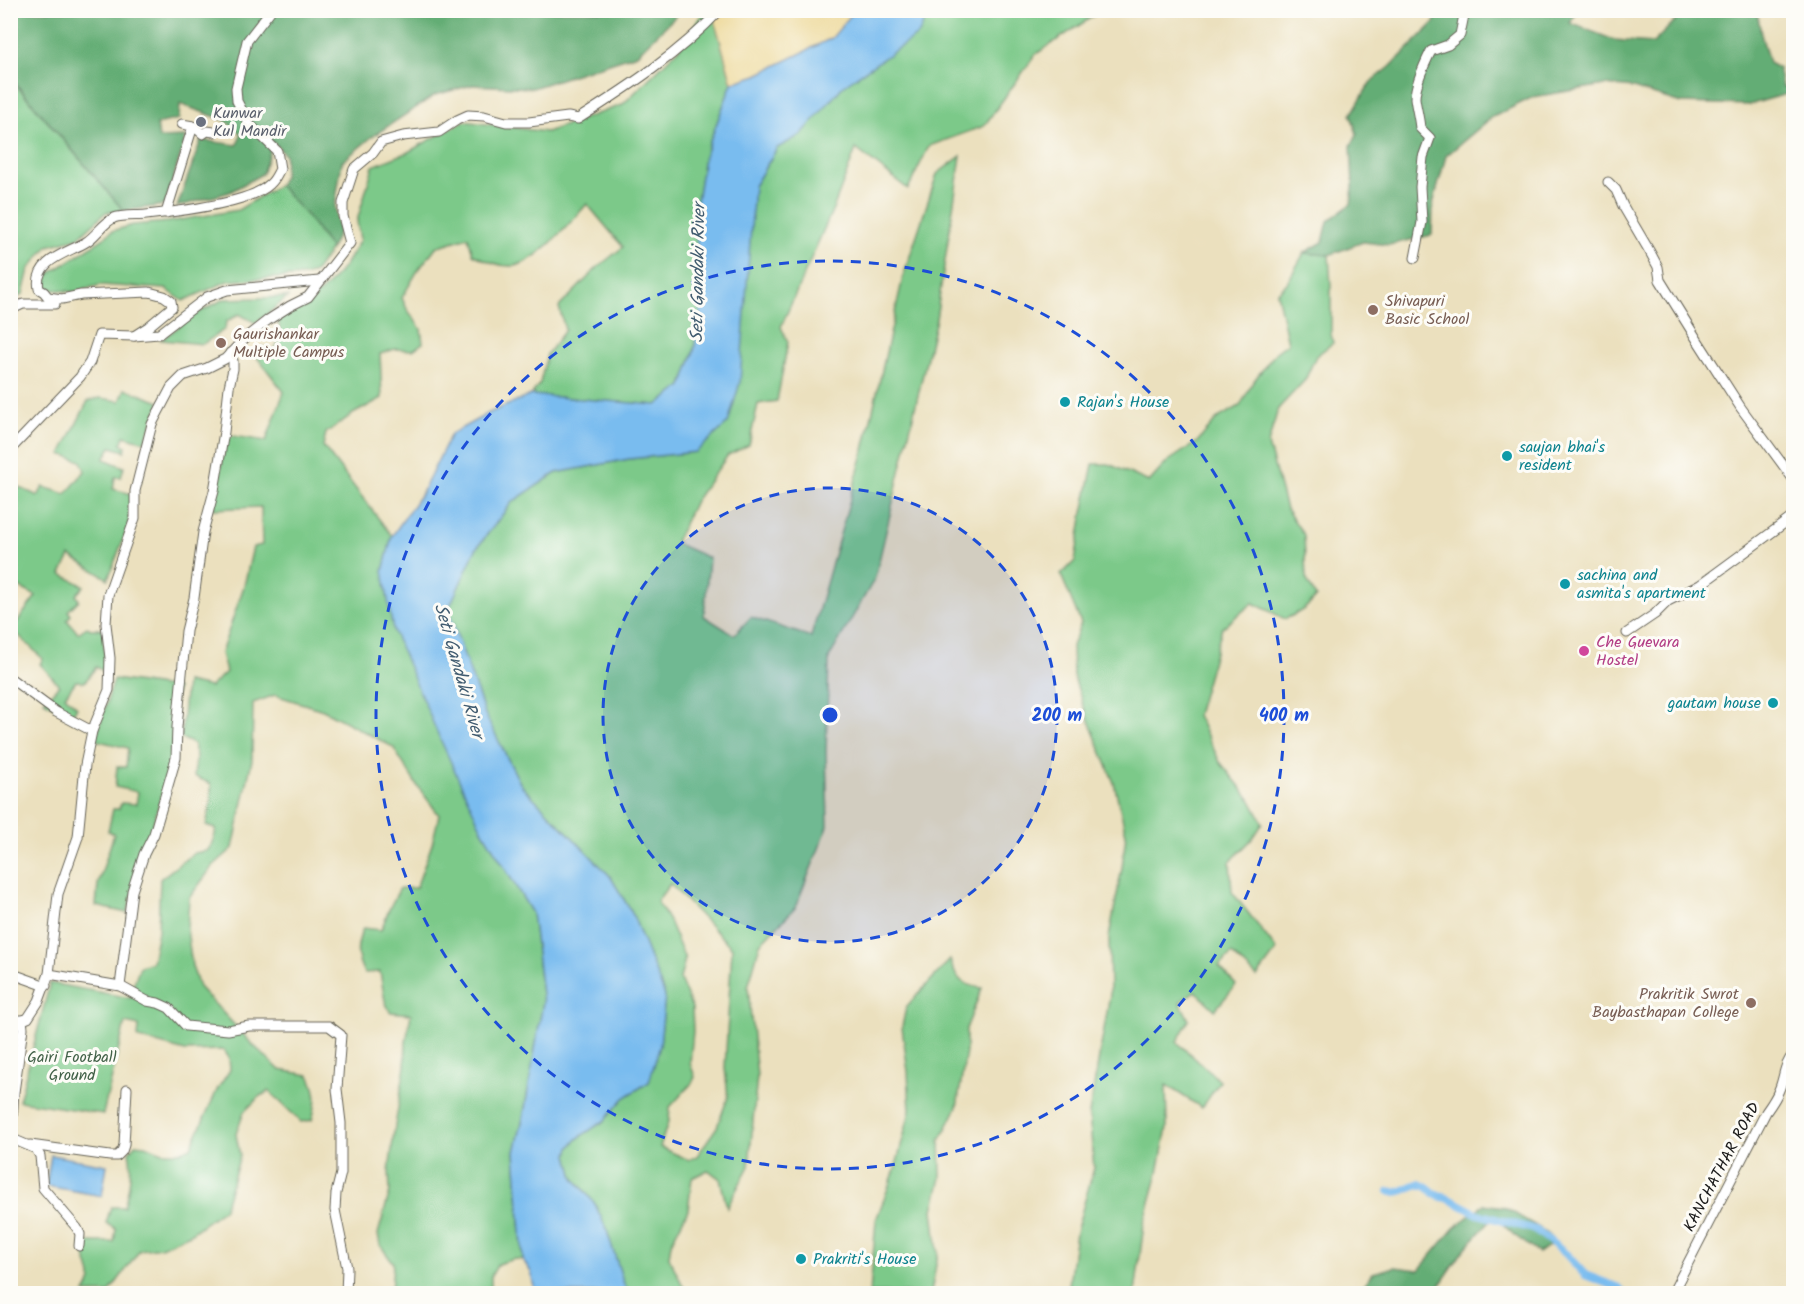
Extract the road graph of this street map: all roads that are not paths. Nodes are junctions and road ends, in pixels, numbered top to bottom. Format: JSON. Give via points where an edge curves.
{"nodes":[{"id":1,"x":271,"y":10,"type":"edge"},
{"id":2,"x":720,"y":10,"type":"edge"},
{"id":3,"x":1465,"y":10,"type":"edge"},
{"id":4,"x":214,"y":132,"type":"dead end"},
{"id":5,"x":1608,"y":182,"type":"dead end"},
{"id":6,"x":166,"y":213,"type":"junction"},
{"id":7,"x":1415,"y":258,"type":"dead end"},
{"id":8,"x":319,"y":281,"type":"junction"},
{"id":9,"x":81,"y":295,"type":"junction"},
{"id":10,"x":10,"y":310,"type":"edge"},
{"id":11,"x":134,"y":336,"type":"junction"},
{"id":12,"x":230,"y":353,"type":"junction"},
{"id":13,"x":10,"y":450,"type":"edge"},
{"id":14,"x":1794,"y":480,"type":"edge"},
{"id":15,"x":1794,"y":516,"type":"edge"},
{"id":16,"x":1627,"y":633,"type":"dead end"},
{"id":17,"x":10,"y":678,"type":"edge"},
{"id":18,"x":92,"y":731,"type":"junction"},
{"id":19,"x":10,"y":973,"type":"edge"},
{"id":20,"x":49,"y":974,"type":"junction"},
{"id":21,"x":46,"y":986,"type":"junction"},
{"id":22,"x":120,"y":986,"type":"junction"},
{"id":23,"x":10,"y":1020,"type":"edge"},
{"id":24,"x":22,"y":1020,"type":"junction"},
{"id":25,"x":10,"y":1026,"type":"edge"},
{"id":26,"x":1794,"y":1053,"type":"edge"},
{"id":27,"x":127,"y":1089,"type":"dead end"},
{"id":28,"x":27,"y":1144,"type":"junction"},
{"id":29,"x":79,"y":1246,"type":"dead end"},
{"id":30,"x":346,"y":1293,"type":"edge"},
{"id":31,"x":1672,"y":1293,"type":"edge"}],
"edges":[{"from":1,"to":6,"type":"street","via":[[248,41],[236,88],[244,117],[277,151],[280,169],[276,177],[258,192],[216,205]]},
{"from":2,"to":8,"type":"street","via":[[691,39],[578,119],[506,122],[468,115],[439,132],[381,142],[354,169],[343,203],[351,243]]},
{"from":3,"to":7,"type":"street","via":[[1461,35],[1431,51],[1415,97],[1420,128],[1430,138],[1423,157],[1422,222]]},
{"from":4,"to":6,"type":"street","via":[[203,134],[188,125]]},
{"from":5,"to":14,"type":"street","via":[[1616,190],[1658,267],[1660,280],[1696,338]]},
{"from":6,"to":9,"type":"street","via":[[114,218],[88,242],[68,250],[41,270],[39,289],[48,297]]},
{"from":8,"to":11,"type":"street","via":[[227,290],[207,297],[159,334]]},
{"from":8,"to":12,"type":"street","via":[[309,297],[268,320]]},
{"from":9,"to":10,"type":"street","via":[[66,302],[23,304]]},
{"from":9,"to":11,"type":"street","via":[[149,292],[171,300],[172,307],[165,314]]},
{"from":11,"to":13,"type":"street","via":[[99,335],[80,377]]},
{"from":12,"to":18,"type":"street","via":[[207,368],[183,376],[171,388],[152,424],[135,491],[135,518],[108,595],[109,690]]},
{"from":12,"to":22,"type":"street","via":[[233,369],[224,432],[186,631],[176,758],[132,891]]},
{"from":15,"to":16,"type":"street"},
{"from":17,"to":18,"type":"street","via":[[56,712]]},
{"from":18,"to":20,"type":"street","via":[[84,765],[78,837],[58,894]]},
{"from":19,"to":21,"type":"street"},
{"from":20,"to":21,"type":"street"},
{"from":20,"to":22,"type":"street"},
{"from":21,"to":24,"type":"street","via":[[33,1012]]},
{"from":22,"to":30,"type":"street","via":[[169,1008],[186,1026],[228,1030],[249,1026],[329,1026],[341,1035],[337,1089],[341,1173],[335,1210],[347,1268]]},
{"from":23,"to":24,"type":"street"},
{"from":24,"to":25,"type":"street"},
{"from":24,"to":28,"type":"street","via":[[10,1135]]},
{"from":26,"to":31,"type":"street","name":"KANCHATHAR ROAD","via":[[1786,1063],[1776,1097]]},
{"from":27,"to":28,"type":"street","via":[[124,1145],[117,1156]]},
{"from":28,"to":29,"type":"street","via":[[40,1156],[43,1188],[77,1228]]}]}
